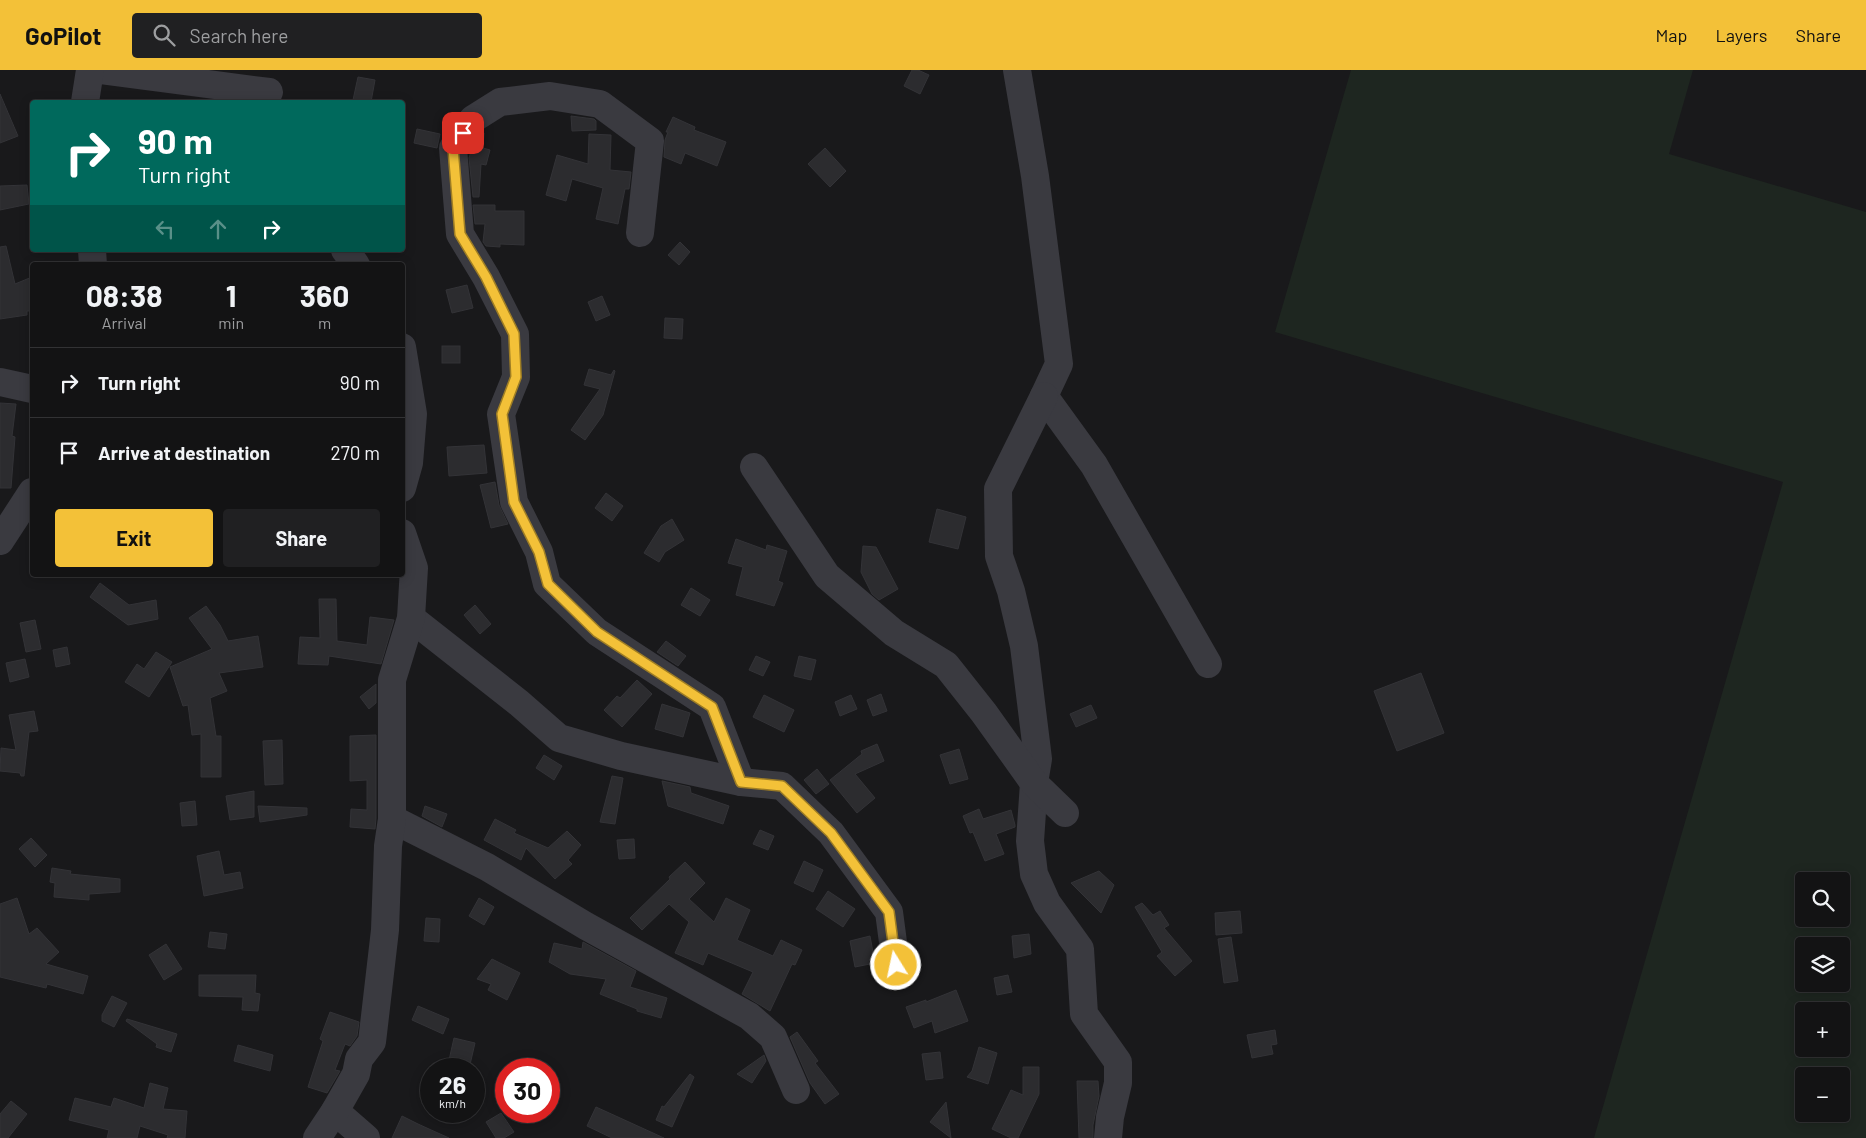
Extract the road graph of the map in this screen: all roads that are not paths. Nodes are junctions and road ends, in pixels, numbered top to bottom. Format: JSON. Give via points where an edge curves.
{"nodes":[{"id":1,"x":90,"y":70,"type":"edge"},
{"id":2,"x":101,"y":70,"type":"edge"},
{"id":3,"x":1017,"y":70,"type":"edge"},
{"id":4,"x":271,"y":88,"type":"edge"},
{"id":5,"x":85,"y":100,"type":"edge"},
{"id":6,"x":640,"y":232,"type":"dead end"},
{"id":7,"x":405,"y":365,"type":"edge"},
{"id":8,"x":0,"y":382,"type":"edge"},
{"id":9,"x":30,"y":389,"type":"edge"},
{"id":10,"x":1044,"y":396,"type":"junction"},
{"id":11,"x":754,"y":467,"type":"dead end"},
{"id":12,"x":405,"y":478,"type":"edge"},
{"id":13,"x":30,"y":495,"type":"edge"},
{"id":14,"x":0,"y":541,"type":"edge"},
{"id":15,"x":405,"y":542,"type":"edge"},
{"id":16,"x":411,"y":618,"type":"junction"},
{"id":17,"x":1208,"y":664,"type":"dead end"},
{"id":18,"x":741,"y":782,"type":"junction"},
{"id":19,"x":1034,"y":784,"type":"junction"},
{"id":20,"x":1065,"y":813,"type":"dead end"},
{"id":21,"x":392,"y":820,"type":"junction"},
{"id":22,"x":896,"y":965,"type":"dead end"},
{"id":23,"x":796,"y":1090,"type":"dead end"},
{"id":24,"x":335,"y":1111,"type":"junction"},
{"id":25,"x":317,"y":1138,"type":"edge"},
{"id":26,"x":366,"y":1138,"type":"edge"},
{"id":27,"x":1108,"y":1138,"type":"edge"}],
"edges":[{"from":1,"to":5,"type":"street"},
{"from":2,"to":4,"type":"street"},
{"from":3,"to":10,"type":"street","via":[[1035,176],[1059,364]]},
{"from":6,"to":18,"type":"street","via":[[650,141],[600,104],[550,96],[500,102],[473,119],[453,148],[460,234],[514,334],[516,377],[502,414],[514,502],[539,552],[548,584],[597,632],[712,707]]},
{"from":7,"to":12,"type":"street","via":[[413,414]]},
{"from":8,"to":9,"type":"street"},
{"from":10,"to":17,"type":"street","via":[[1094,465]]},
{"from":10,"to":19,"type":"street","via":[[998,489],[1000,556],[1024,646],[1038,759]]},
{"from":11,"to":19,"type":"street","via":[[827,576],[894,633],[946,665]]},
{"from":13,"to":14,"type":"street"},
{"from":15,"to":16,"type":"street","via":[[414,568]]},
{"from":16,"to":18,"type":"street","via":[[559,738],[621,756]]},
{"from":16,"to":21,"type":"street","via":[[392,680]]},
{"from":18,"to":22,"type":"street","via":[[782,786],[831,833],[889,912]]},
{"from":19,"to":20,"type":"street"},
{"from":19,"to":27,"type":"street","via":[[1030,841],[1034,874],[1047,903],[1080,949],[1084,1014],[1118,1062],[1118,1083]]},
{"from":21,"to":23,"type":"street","via":[[487,867],[749,1016],[773,1037]]},
{"from":21,"to":24,"type":"street","via":[[388,846],[386,930],[372,1042],[359,1059],[356,1074]]},
{"from":24,"to":25,"type":"street"},
{"from":24,"to":26,"type":"street"}]}
